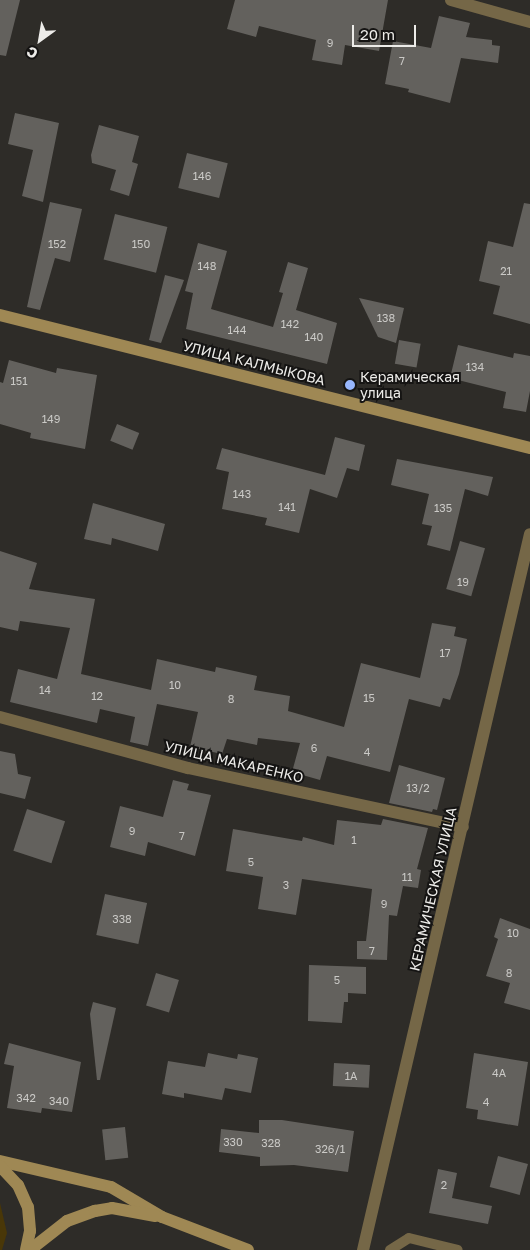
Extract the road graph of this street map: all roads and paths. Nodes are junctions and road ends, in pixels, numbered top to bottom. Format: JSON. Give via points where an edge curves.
{"nodes":[{"id":1,"x":451,"y":0,"type":"edge"},
{"id":2,"x":530,"y":22,"type":"edge"},
{"id":3,"x":0,"y":315,"type":"edge"},
{"id":4,"x":530,"y":448,"type":"edge"},
{"id":5,"x":530,"y":534,"type":"edge"},
{"id":6,"x":0,"y":717,"type":"edge"},
{"id":7,"x":463,"y":827,"type":"junction"},
{"id":8,"x":0,"y":1161,"type":"edge"},
{"id":9,"x":0,"y":1166,"type":"edge"},
{"id":10,"x":162,"y":1217,"type":"junction"},
{"id":11,"x":26,"y":1250,"type":"edge"},
{"id":12,"x":30,"y":1250,"type":"edge"},
{"id":13,"x":248,"y":1250,"type":"edge"},
{"id":14,"x":363,"y":1250,"type":"edge"},
{"id":15,"x":390,"y":1250,"type":"edge"},
{"id":16,"x":458,"y":1250,"type":"edge"}],
"edges":[{"from":1,"to":2,"type":"street"},
{"from":3,"to":4,"type":"street","name":"УЛИЦА КАЛМЫКОВА"},
{"from":5,"to":7,"type":"street","name":"КЕРАМИЧЕСКАЯ УЛИЦА"},
{"from":6,"to":7,"type":"street","name":"УЛИЦА МАКАРЕНКО","via":[[188,768]]},
{"from":7,"to":14,"type":"street","name":"КЕРАМИЧЕСКАЯ УЛИЦА"},
{"from":8,"to":10,"type":"street","via":[[111,1187]]},
{"from":9,"to":11,"type":"street","via":[[18,1185],[28,1207],[30,1232]]},
{"from":10,"to":12,"type":"street","via":[[112,1208],[95,1211],[67,1221]]},
{"from":10,"to":13,"type":"street"},
{"from":15,"to":16,"type":"lane","via":[[409,1238]]}]}
